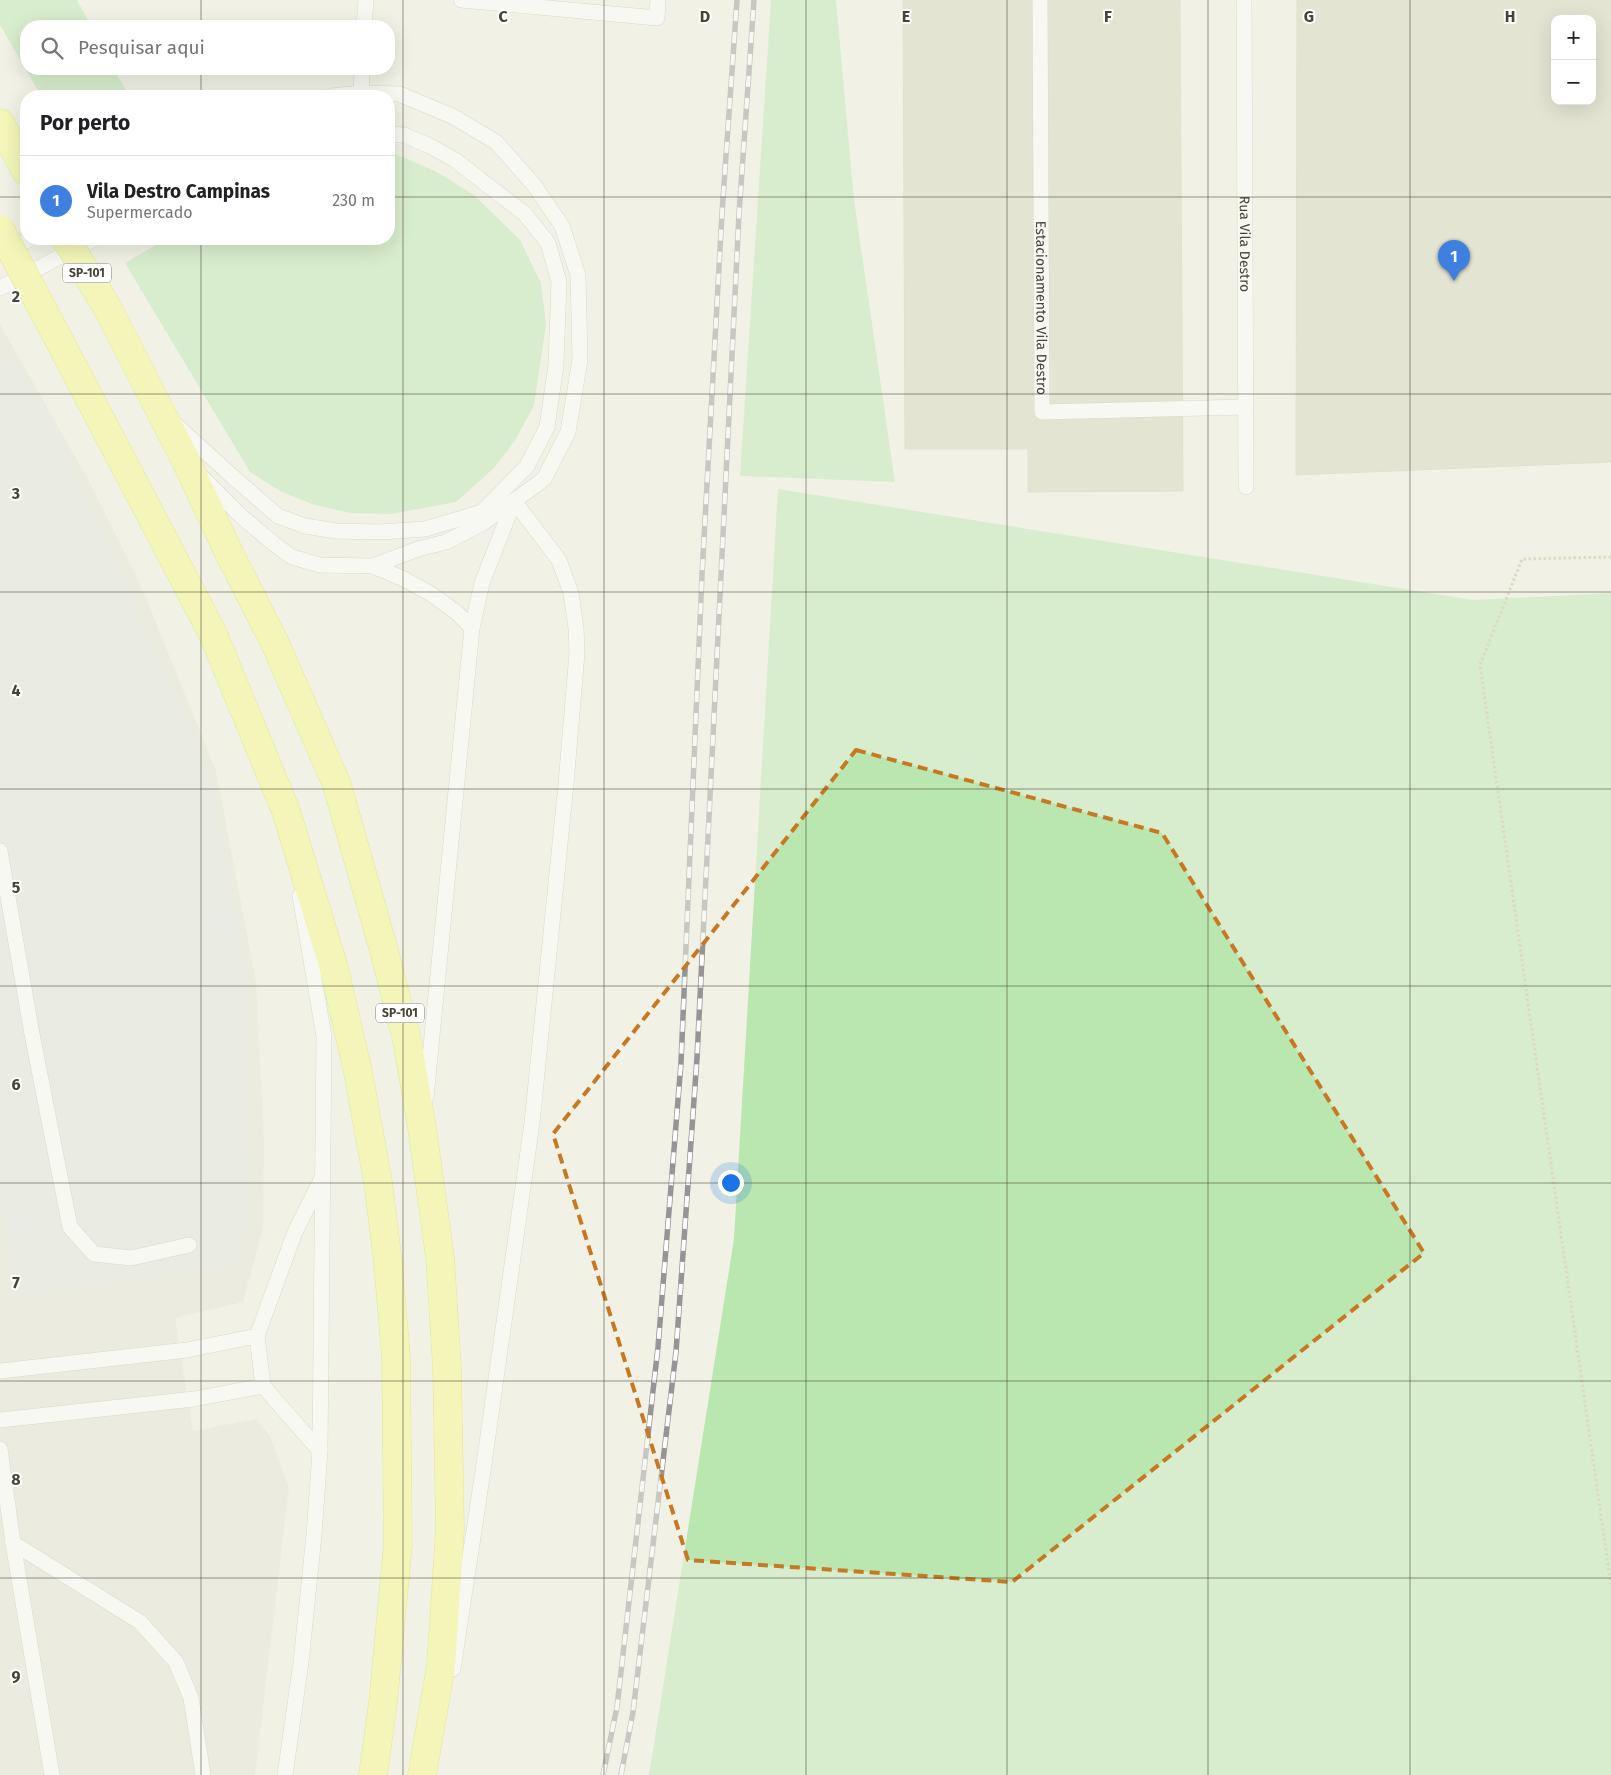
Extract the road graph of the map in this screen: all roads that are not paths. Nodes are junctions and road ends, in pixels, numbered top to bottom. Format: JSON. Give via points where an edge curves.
{"nodes":[{"id":1,"x":366,"y":0,"type":"edge"},
{"id":2,"x":461,"y":0,"type":"edge"},
{"id":3,"x":658,"y":0,"type":"edge"},
{"id":4,"x":1040,"y":0,"type":"edge"},
{"id":5,"x":1244,"y":0,"type":"edge"},
{"id":6,"x":364,"y":20,"type":"edge"},
{"id":7,"x":362,"y":75,"type":"edge"},
{"id":8,"x":361,"y":90,"type":"edge"},
{"id":9,"x":395,"y":94,"type":"edge"},
{"id":10,"x":0,"y":123,"type":"edge"},
{"id":11,"x":395,"y":134,"type":"edge"},
{"id":12,"x":20,"y":159,"type":"edge"},
{"id":13,"x":0,"y":229,"type":"edge"},
{"id":14,"x":20,"y":244,"type":"edge"},
{"id":15,"x":70,"y":245,"type":"edge"},
{"id":16,"x":82,"y":245,"type":"edge"},
{"id":17,"x":0,"y":255,"type":"edge"},
{"id":18,"x":0,"y":288,"type":"edge"},
{"id":19,"x":1246,"y":408,"type":"junction"},
{"id":20,"x":158,"y":409,"type":"junction"},
{"id":21,"x":187,"y":462,"type":"junction"},
{"id":22,"x":1246,"y":487,"type":"dead end"},
{"id":23,"x":514,"y":501,"type":"junction"},
{"id":24,"x":373,"y":566,"type":"junction"},
{"id":25,"x":472,"y":628,"type":"junction"},
{"id":26,"x":286,"y":811,"type":"junction"},
{"id":27,"x":0,"y":851,"type":"edge"},
{"id":28,"x":422,"y":1128,"type":"junction"},
{"id":29,"x":322,"y":1176,"type":"junction"},
{"id":30,"x":189,"y":1245,"type":"dead end"},
{"id":31,"x":257,"y":1336,"type":"junction"},
{"id":32,"x":0,"y":1371,"type":"edge"},
{"id":33,"x":263,"y":1386,"type":"junction"},
{"id":34,"x":0,"y":1420,"type":"edge"},
{"id":35,"x":0,"y":1449,"type":"edge"},
{"id":36,"x":320,"y":1451,"type":"junction"},
{"id":37,"x":13,"y":1543,"type":"junction"},
{"id":38,"x":52,"y":1775,"type":"edge"},
{"id":39,"x":203,"y":1775,"type":"edge"},
{"id":40,"x":285,"y":1775,"type":"edge"},
{"id":41,"x":373,"y":1775,"type":"edge"},
{"id":42,"x":422,"y":1775,"type":"edge"},
{"id":43,"x":427,"y":1775,"type":"edge"}],
"edges":[{"from":1,"to":6,"type":"lane"},
{"from":2,"to":3,"type":"lane","via":[[657,18]]},
{"from":4,"to":19,"type":"lane","name":"Estacionamento Vila Destro","via":[[1042,412]]},
{"from":5,"to":19,"type":"lane","name":"Rua Vila Destro"},
{"from":7,"to":8,"type":"lane"},
{"from":9,"to":23,"type":"lane","via":[[452,116],[496,142],[534,185],[562,226],[578,275],[580,360],[568,432],[544,479]]},
{"from":10,"to":12,"type":"highway"},
{"from":11,"to":20,"type":"lane","via":[[430,146],[455,160],[525,214],[548,243],[560,282],[556,365],[547,427],[527,466],[482,512],[425,529],[336,531],[305,526],[278,516]]},
{"from":13,"to":26,"type":"highway","bridge":true,"via":[[213,634]]},
{"from":14,"to":17,"type":"lane"},
{"from":15,"to":20,"type":"highway","number":"SP-101","bridge":true,"via":[[107,306]]},
{"from":16,"to":18,"type":"lane"},
{"from":19,"to":22,"type":"lane","name":"Rua Vila Destro"},
{"from":20,"to":21,"type":"highway","number":"SP-101"},
{"from":21,"to":24,"type":"lane","via":[[241,516],[292,557],[320,565]]},
{"from":21,"to":28,"type":"highway","number":"SP-101","via":[[275,643],[337,785],[407,1040]]},
{"from":23,"to":24,"type":"lane","via":[[483,523],[446,542]]},
{"from":23,"to":25,"type":"lane","via":[[482,583]]},
{"from":23,"to":43,"type":"lane","via":[[559,560],[571,593],[577,654],[531,1133],[450,1684]]},
{"from":24,"to":25,"type":"lane","via":[[431,594]]},
{"from":25,"to":28,"type":"lane"},
{"from":26,"to":29,"type":"lane","via":[[324,1036]]},
{"from":26,"to":41,"type":"highway","via":[[334,968],[378,1182],[388,1263],[396,1357],[398,1544]]},
{"from":27,"to":30,"type":"lane","via":[[70,1227],[94,1254],[131,1258]]},
{"from":28,"to":42,"type":"highway","number":"SP-101","via":[[440,1257],[447,1367],[450,1529],[441,1666]]},
{"from":29,"to":31,"type":"lane","via":[[295,1232]]},
{"from":29,"to":36,"type":"lane"},
{"from":31,"to":32,"type":"lane","via":[[187,1350]]},
{"from":31,"to":33,"type":"lane"},
{"from":33,"to":34,"type":"lane","via":[[194,1399]]},
{"from":33,"to":36,"type":"lane"},
{"from":35,"to":37,"type":"lane"},
{"from":36,"to":40,"type":"lane","via":[[301,1662]]},
{"from":37,"to":38,"type":"lane"},
{"from":37,"to":39,"type":"lane","via":[[140,1622],[176,1662],[190,1698]]}]}
